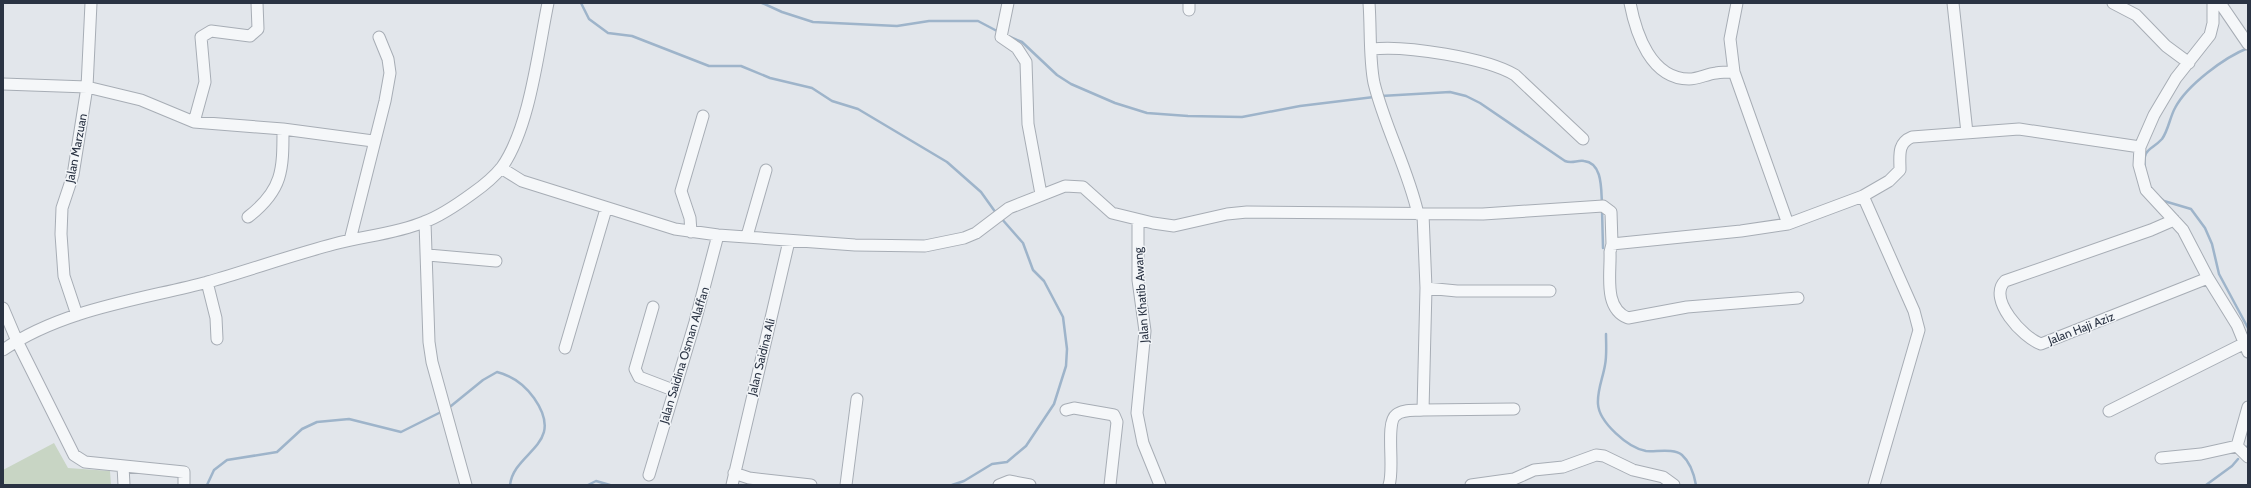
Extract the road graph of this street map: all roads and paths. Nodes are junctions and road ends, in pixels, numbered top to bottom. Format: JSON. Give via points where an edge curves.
{"nodes":[{"id":1,"x":91,"y":3,"type":"edge"},
{"id":2,"x":257,"y":3,"type":"edge"},
{"id":3,"x":548,"y":3,"type":"edge"},
{"id":4,"x":1008,"y":3,"type":"edge"},
{"id":5,"x":1369,"y":3,"type":"edge"},
{"id":6,"x":1630,"y":3,"type":"edge"},
{"id":7,"x":1737,"y":3,"type":"edge"},
{"id":8,"x":1953,"y":3,"type":"edge"},
{"id":9,"x":2113,"y":3,"type":"edge"},
{"id":10,"x":2213,"y":3,"type":"edge"},
{"id":11,"x":2220,"y":3,"type":"edge"},
{"id":12,"x":379,"y":37,"type":"dead end"},
{"id":13,"x":2248,"y":44,"type":"edge"},
{"id":14,"x":1372,"y":49,"type":"junction"},
{"id":15,"x":2189,"y":62,"type":"junction"},
{"id":16,"x":1734,"y":72,"type":"junction"},
{"id":17,"x":3,"y":84,"type":"edge"},
{"id":18,"x":87,"y":87,"type":"junction"},
{"id":19,"x":704,"y":116,"type":"dead end"},
{"id":20,"x":194,"y":122,"type":"junction"},
{"id":21,"x":283,"y":129,"type":"junction"},
{"id":22,"x":1967,"y":133,"type":"junction"},
{"id":23,"x":1583,"y":139,"type":"dead end"},
{"id":24,"x":374,"y":141,"type":"junction"},
{"id":25,"x":2140,"y":147,"type":"junction"},
{"id":26,"x":501,"y":168,"type":"junction"},
{"id":27,"x":766,"y":170,"type":"dead end"},
{"id":28,"x":1041,"y":194,"type":"junction"},
{"id":29,"x":1863,"y":196,"type":"junction"},
{"id":30,"x":606,"y":209,"type":"junction"},
{"id":31,"x":1420,"y":214,"type":"junction"},
{"id":32,"x":248,"y":217,"type":"dead end"},
{"id":33,"x":1138,"y":220,"type":"junction"},
{"id":34,"x":2174,"y":220,"type":"junction"},
{"id":35,"x":425,"y":222,"type":"junction"},
{"id":36,"x":1788,"y":224,"type":"junction"},
{"id":37,"x":691,"y":232,"type":"junction"},
{"id":38,"x":718,"y":235,"type":"junction"},
{"id":39,"x":748,"y":236,"type":"junction"},
{"id":40,"x":350,"y":240,"type":"junction"},
{"id":41,"x":789,"y":241,"type":"junction"},
{"id":42,"x":1612,"y":244,"type":"junction"},
{"id":43,"x":428,"y":255,"type":"junction"},
{"id":44,"x":496,"y":261,"type":"dead end"},
{"id":45,"x":2208,"y":278,"type":"junction"},
{"id":46,"x":207,"y":282,"type":"junction"},
{"id":47,"x":1426,"y":288,"type":"junction"},
{"id":48,"x":1550,"y":291,"type":"dead end"},
{"id":49,"x":1798,"y":298,"type":"dead end"},
{"id":50,"x":653,"y":307,"type":"dead end"},
{"id":51,"x":3,"y":308,"type":"edge"},
{"id":52,"x":76,"y":315,"type":"junction"},
{"id":53,"x":217,"y":339,"type":"dead end"},
{"id":54,"x":16,"y":341,"type":"junction"},
{"id":55,"x":2247,"y":347,"type":"edge"},
{"id":56,"x":565,"y":348,"type":"dead end"},
{"id":57,"x":3,"y":350,"type":"edge"},
{"id":58,"x":673,"y":390,"type":"junction"},
{"id":59,"x":858,"y":400,"type":"dead end"},
{"id":60,"x":2248,"y":406,"type":"edge"},
{"id":61,"x":1514,"y":409,"type":"dead end"},
{"id":62,"x":1066,"y":410,"type":"dead end"},
{"id":63,"x":1423,"y":410,"type":"junction"},
{"id":64,"x":2109,"y":411,"type":"dead end"},
{"id":65,"x":2237,"y":446,"type":"junction"},
{"id":66,"x":2248,"y":457,"type":"edge"},
{"id":67,"x":2161,"y":458,"type":"dead end"},
{"id":68,"x":123,"y":466,"type":"junction"},
{"id":69,"x":734,"y":473,"type":"junction"},
{"id":70,"x":649,"y":475,"type":"dead end"},
{"id":71,"x":124,"y":485,"type":"edge"},
{"id":72,"x":184,"y":485,"type":"edge"},
{"id":73,"x":466,"y":485,"type":"edge"},
{"id":74,"x":732,"y":485,"type":"edge"},
{"id":75,"x":811,"y":485,"type":"edge"},
{"id":76,"x":846,"y":485,"type":"edge"},
{"id":77,"x":999,"y":485,"type":"edge"},
{"id":78,"x":1030,"y":485,"type":"edge"},
{"id":79,"x":1110,"y":485,"type":"edge"},
{"id":80,"x":1160,"y":485,"type":"edge"},
{"id":81,"x":1389,"y":485,"type":"edge"},
{"id":82,"x":1471,"y":485,"type":"edge"},
{"id":83,"x":1674,"y":485,"type":"edge"},
{"id":84,"x":1874,"y":485,"type":"edge"}],
"edges":[{"from":1,"to":18,"type":"street","name":"Jalan Marzuan"},
{"from":2,"to":20,"type":"street","via":[[258,28],[250,36],[211,31],[201,36],[205,82]]},
{"from":3,"to":26,"type":"street","via":[[524,116],[510,153]]},
{"from":4,"to":28,"type":"street","via":[[1001,37],[1018,48],[1026,62],[1028,124]]},
{"from":5,"to":14,"type":"street"},
{"from":6,"to":16,"type":"street","via":[[1646,50],[1653,63],[1660,69],[1682,79]]},
{"from":7,"to":16,"type":"street","via":[[1730,39]]},
{"from":8,"to":22,"type":"street"},
{"from":9,"to":15,"type":"street","via":[[2136,15],[2166,46]]},
{"from":10,"to":15,"type":"street","via":[[2210,35]]},
{"from":11,"to":13,"type":"street"},
{"from":12,"to":24,"type":"street","via":[[390,72]]},
{"from":14,"to":23,"type":"street","via":[[1389,47],[1444,55],[1506,69]]},
{"from":14,"to":31,"type":"street","via":[[1374,81]]},
{"from":15,"to":25,"type":"street","via":[[2154,115]]},
{"from":16,"to":36,"type":"street"},
{"from":17,"to":18,"type":"street"},
{"from":18,"to":20,"type":"street","via":[[141,100]]},
{"from":18,"to":52,"type":"street","name":"Jalan Marzuan","via":[[73,175],[62,208],[64,276]]},
{"from":19,"to":37,"type":"street","via":[[681,191],[690,218]]},
{"from":20,"to":21,"type":"street"},
{"from":21,"to":24,"type":"street"},
{"from":21,"to":32,"type":"street","via":[[278,185]]},
{"from":22,"to":25,"type":"street","via":[[2034,130]]},
{"from":22,"to":29,"type":"street","via":[[1912,137],[1906,140],[1901,147],[1898,173],[1881,187]]},
{"from":24,"to":40,"type":"street"},
{"from":25,"to":34,"type":"street","via":[[2139,165],[2146,190]]},
{"from":26,"to":30,"type":"street","via":[[522,181]]},
{"from":26,"to":35,"type":"street","via":[[464,200]]},
{"from":27,"to":39,"type":"street"},
{"from":28,"to":33,"type":"street","via":[[1065,186],[1077,186],[1083,188],[1112,213]]},
{"from":28,"to":41,"type":"street","via":[[997,216],[970,236],[925,246],[896,247]]},
{"from":29,"to":36,"type":"street"},
{"from":29,"to":84,"type":"street","via":[[1914,311],[1919,330]]},
{"from":30,"to":37,"type":"street"},
{"from":30,"to":56,"type":"street"},
{"from":31,"to":33,"type":"street","via":[[1247,212],[1174,226]]},
{"from":31,"to":42,"type":"street","via":[[1483,214],[1602,207],[1611,212]]},
{"from":31,"to":47,"type":"street"},
{"from":33,"to":80,"type":"street","name":"Jalan Khatib Awang","via":[[1138,280],[1145,331],[1137,414],[1142,443]]},
{"from":34,"to":45,"type":"street","via":[[2183,230]]},
{"from":34,"to":45,"type":"street","name":"Jalan Haji Aziz","via":[[2005,281],[1999,288],[1999,297],[2004,309],[2025,333],[2041,344]]},
{"from":35,"to":40,"type":"street","via":[[388,233]]},
{"from":35,"to":43,"type":"street"},
{"from":36,"to":42,"type":"street"},
{"from":37,"to":38,"type":"street"},
{"from":38,"to":39,"type":"street"},
{"from":38,"to":58,"type":"street","name":"Jalan Saidina Osman Alaffan","via":[[695,322]]},
{"from":39,"to":41,"type":"street"},
{"from":40,"to":46,"type":"street"},
{"from":41,"to":69,"type":"street","name":"Jalan Saidina Ali"},
{"from":42,"to":49,"type":"street","via":[[1611,301],[1618,312],[1628,318],[1687,307]]},
{"from":43,"to":44,"type":"street"},
{"from":43,"to":73,"type":"street","via":[[429,342],[432,362]]},
{"from":45,"to":55,"type":"street","via":[[2229,311]]},
{"from":46,"to":52,"type":"street"},
{"from":46,"to":53,"type":"street","via":[[216,318]]},
{"from":47,"to":48,"type":"street","via":[[1457,291]]},
{"from":47,"to":63,"type":"street"},
{"from":50,"to":58,"type":"street","via":[[635,369],[639,377]]},
{"from":51,"to":54,"type":"street"},
{"from":52,"to":54,"type":"street"},
{"from":54,"to":57,"type":"street"},
{"from":54,"to":68,"type":"street","via":[[74,455],[85,462]]},
{"from":55,"to":64,"type":"street"},
{"from":58,"to":70,"type":"street","name":"Jalan Saidina Osman Alaffan"},
{"from":59,"to":76,"type":"street"},
{"from":60,"to":65,"type":"street"},
{"from":61,"to":63,"type":"street"},
{"from":62,"to":79,"type":"street","via":[[1074,408],[1114,415],[1117,422]]},
{"from":63,"to":81,"type":"street","via":[[1404,411],[1397,414],[1391,422],[1392,475]]},
{"from":65,"to":66,"type":"street"},
{"from":65,"to":67,"type":"street","via":[[2201,454]]},
{"from":68,"to":71,"type":"street"},
{"from":68,"to":72,"type":"street","via":[[184,472]]},
{"from":69,"to":74,"type":"street","name":"Jalan Saidina Ali"},
{"from":69,"to":75,"type":"street","via":[[749,478]]},
{"from":77,"to":78,"type":"street","via":[[1009,481]]},
{"from":82,"to":83,"type":"street","via":[[1514,479],[1534,470],[1563,467],[1596,455],[1604,456],[1633,470],[1663,477]]}]}
